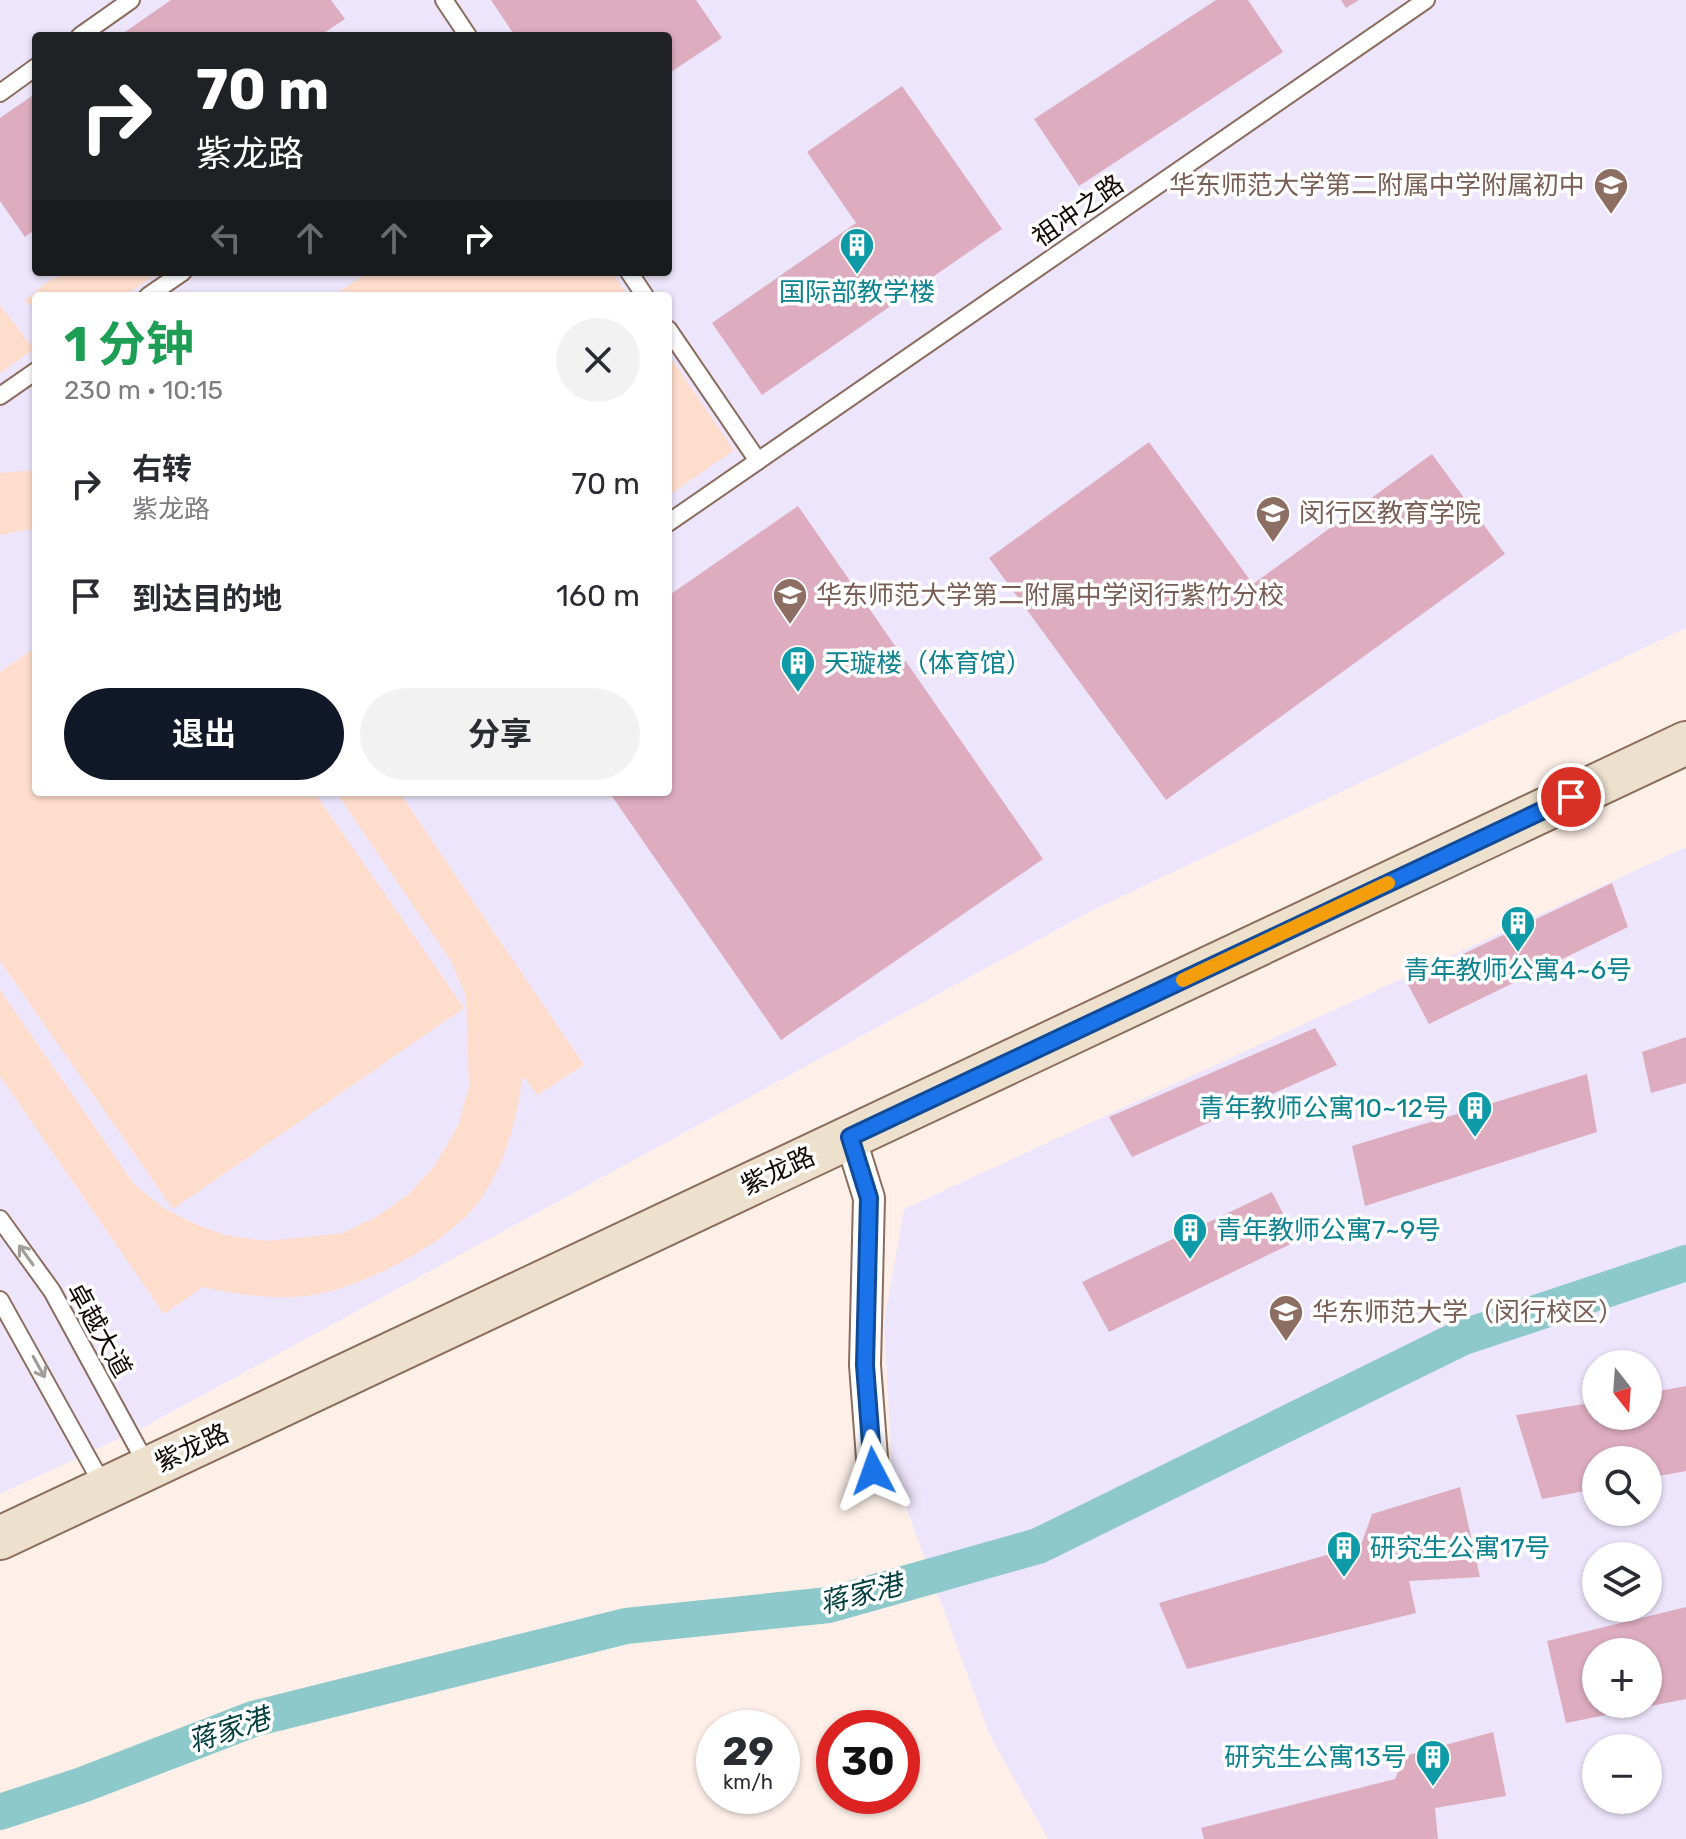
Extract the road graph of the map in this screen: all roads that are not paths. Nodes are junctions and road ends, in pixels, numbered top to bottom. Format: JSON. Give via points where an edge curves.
{"nodes":[{"id":1,"x":131,"y":0,"type":"edge"},
{"id":2,"x":444,"y":0,"type":"edge"},
{"id":3,"x":1426,"y":0,"type":"edge"},
{"id":4,"x":86,"y":32,"type":"edge"},
{"id":5,"x":465,"y":32,"type":"edge"},
{"id":6,"x":32,"y":70,"type":"edge"},
{"id":7,"x":0,"y":93,"type":"edge"},
{"id":8,"x":177,"y":276,"type":"edge"},
{"id":9,"x":154,"y":292,"type":"edge"},
{"id":10,"x":672,"y":335,"type":"edge"},
{"id":11,"x":32,"y":374,"type":"edge"},
{"id":12,"x":0,"y":396,"type":"edge"},
{"id":13,"x":758,"y":461,"type":"junction"},
{"id":14,"x":672,"y":520,"type":"edge"},
{"id":15,"x":1686,"y":743,"type":"edge"},
{"id":16,"x":850,"y":1137,"type":"junction"},
{"id":17,"x":0,"y":1219,"type":"edge"},
{"id":18,"x":0,"y":1300,"type":"edge"},
{"id":19,"x":149,"y":1468,"type":"junction"},
{"id":20,"x":873,"y":1471,"type":"dead end"},
{"id":21,"x":105,"y":1489,"type":"junction"},
{"id":22,"x":0,"y":1538,"type":"edge"}],
"edges":[{"from":1,"to":4,"type":"lane"},
{"from":2,"to":5,"type":"lane"},
{"from":3,"to":13,"type":"lane","name":"祖冲之路"},
{"from":6,"to":7,"type":"lane"},
{"from":8,"to":9,"type":"lane"},
{"from":10,"to":13,"type":"lane"},
{"from":11,"to":12,"type":"lane"},
{"from":13,"to":14,"type":"lane","name":"祖冲之路"},
{"from":15,"to":16,"type":"street","name":"紫龙路"},
{"from":16,"to":19,"type":"street","name":"紫龙路"},
{"from":16,"to":20,"type":"street","via":[[869,1198],[865,1365]]},
{"from":19,"to":17,"type":"lane","name":"卓越大道","one_way":true,"via":[[52,1291]]},
{"from":18,"to":21,"type":"lane","one_way":true},
{"from":19,"to":21,"type":"street","name":"紫龙路"},
{"from":21,"to":22,"type":"street","name":"紫龙路"}]}
